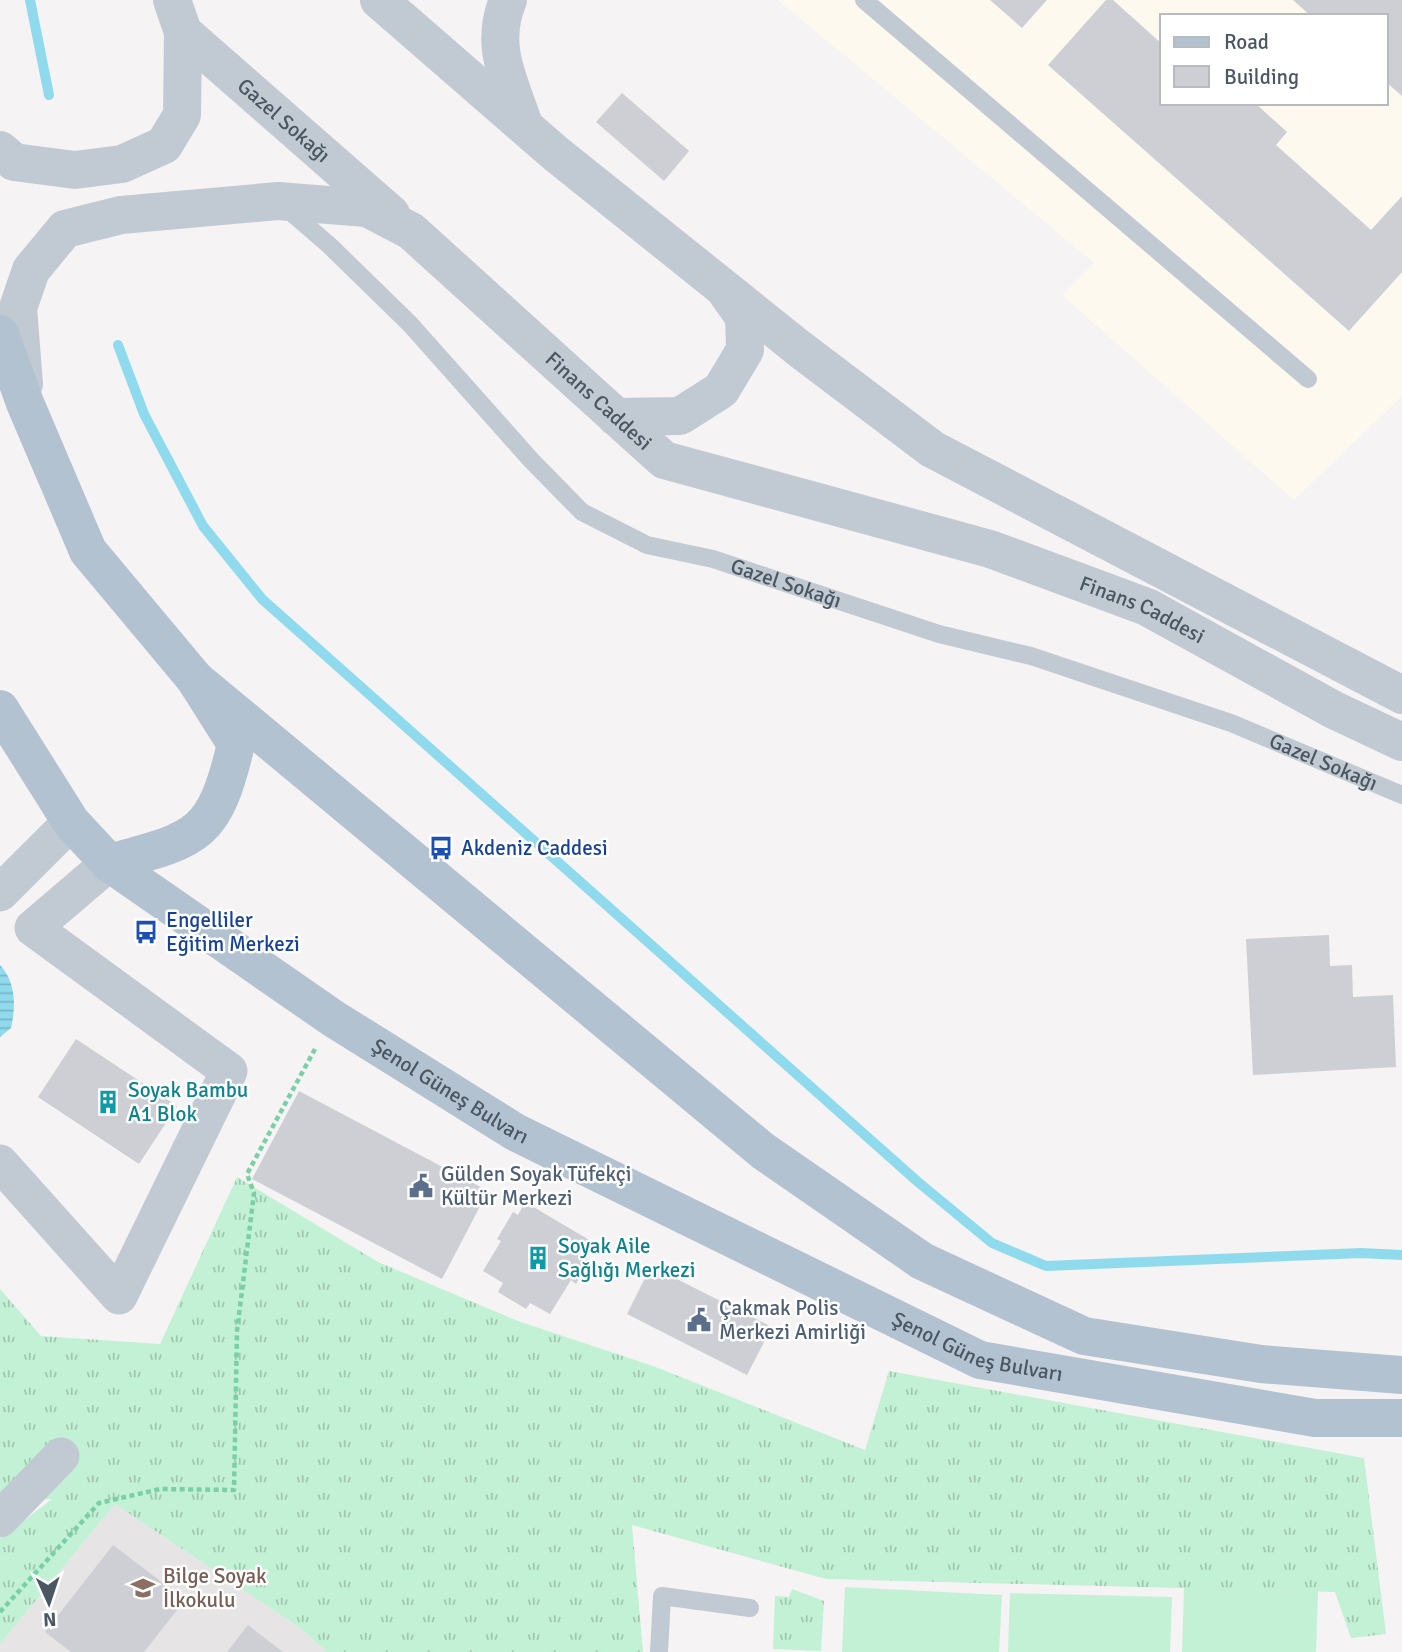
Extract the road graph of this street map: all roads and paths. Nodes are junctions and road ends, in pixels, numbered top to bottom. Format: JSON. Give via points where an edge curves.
{"nodes":[{"id":1,"x":379,"y":0,"type":"edge"},
{"id":2,"x":508,"y":0,"type":"edge"},
{"id":3,"x":864,"y":0,"type":"edge"},
{"id":4,"x":178,"y":16,"type":"edge"},
{"id":5,"x":524,"y":127,"type":"junction"},
{"id":6,"x":0,"y":150,"type":"edge"},
{"id":7,"x":278,"y":201,"type":"junction"},
{"id":8,"x":410,"y":230,"type":"junction"},
{"id":9,"x":723,"y":288,"type":"junction"},
{"id":10,"x":0,"y":334,"type":"edge"},
{"id":11,"x":1308,"y":379,"type":"dead end"},
{"id":12,"x":25,"y":403,"type":"junction"},
{"id":13,"x":616,"y":417,"type":"junction"},
{"id":14,"x":195,"y":679,"type":"junction"},
{"id":15,"x":1402,"y":695,"type":"edge"},
{"id":16,"x":0,"y":709,"type":"edge"},
{"id":17,"x":1402,"y":742,"type":"edge"},
{"id":18,"x":1402,"y":795,"type":"edge"},
{"id":19,"x":71,"y":822,"type":"junction"},
{"id":20,"x":109,"y":863,"type":"junction"},
{"id":21,"x":0,"y":893,"type":"edge"},
{"id":22,"x":334,"y":1019,"type":"junction"},
{"id":23,"x":0,"y":1163,"type":"edge"},
{"id":24,"x":1402,"y":1356,"type":"edge"},
{"id":25,"x":1239,"y":1360,"type":"junction"},
{"id":26,"x":1402,"y":1375,"type":"edge"},
{"id":27,"x":1265,"y":1410,"type":"junction"},
{"id":28,"x":1402,"y":1418,"type":"edge"},
{"id":29,"x":61,"y":1457,"type":"dead end"},
{"id":30,"x":0,"y":1519,"type":"edge"},
{"id":31,"x":750,"y":1608,"type":"dead end"},
{"id":32,"x":0,"y":1612,"type":"edge"},
{"id":33,"x":659,"y":1652,"type":"edge"}],
"edges":[{"from":1,"to":5,"type":"street","name":"Finans Caddesi"},
{"from":2,"to":5,"type":"street","via":[[498,23],[502,62]]},
{"from":3,"to":11,"type":"lane"},
{"from":4,"to":6,"type":"street","via":[[182,115],[164,145],[122,164],[75,170],[13,162]]},
{"from":4,"to":8,"type":"street","name":"Gazel Sokağı"},
{"from":5,"to":9,"type":"street","name":"Finans Caddesi"},
{"from":7,"to":8,"type":"street","name":"Finans Caddesi","via":[[367,208]]},
{"from":7,"to":12,"type":"street","name":"Finans Caddesi","via":[[121,215],[65,229],[31,270],[18,308]]},
{"from":7,"to":18,"type":"lane","name":"Gazel Sokağı","via":[[410,324],[582,512],[646,545],[713,559],[939,634],[1031,656],[1231,723]]},
{"from":8,"to":13,"type":"street","name":"Finans Caddesi"},
{"from":9,"to":13,"type":"street","via":[[744,317],[745,350],[721,390],[680,416]]},
{"from":9,"to":15,"type":"street","name":"Finans Caddesi","via":[[932,449]]},
{"from":10,"to":12,"type":"main road"},
{"from":12,"to":14,"type":"main road","via":[[89,551]]},
{"from":13,"to":17,"type":"street","name":"Finans Caddesi","via":[[664,460],[990,549],[1147,607],[1334,710]]},
{"from":14,"to":20,"type":"main road","via":[[236,744],[226,788],[205,825],[189,837]]},
{"from":14,"to":25,"type":"main road","name":"Şenol Güneş Bulvarı","via":[[763,1151],[922,1261],[1084,1336]]},
{"from":16,"to":19,"type":"main road","name":"Şenol Güneş Bulvarı"},
{"from":19,"to":20,"type":"main road","name":"Şenol Güneş Bulvarı"},
{"from":19,"to":21,"type":"street"},
{"from":20,"to":22,"type":"main road","name":"Şenol Güneş Bulvarı"},
{"from":20,"to":23,"type":"street","via":[[33,929],[229,1070],[119,1296]]},
{"from":22,"to":27,"type":"main road","name":"Şenol Güneş Bulvarı","via":[[515,1132],[980,1360]]},
{"from":22,"to":32,"type":"path","via":[[247,1174],[254,1193],[237,1331],[234,1490],[160,1489],[99,1503]]},
{"from":24,"to":25,"type":"main road","via":[[1306,1352],[1263,1343],[1244,1348]]},
{"from":25,"to":26,"type":"main road","name":"Şenol Güneş Bulvarı"},
{"from":25,"to":27,"type":"main road","via":[[1244,1387]]},
{"from":27,"to":28,"type":"main road","name":"Şenol Güneş Bulvarı","via":[[1315,1418]]},
{"from":29,"to":30,"type":"street"},
{"from":31,"to":33,"type":"lane","via":[[662,1596]]}]}
